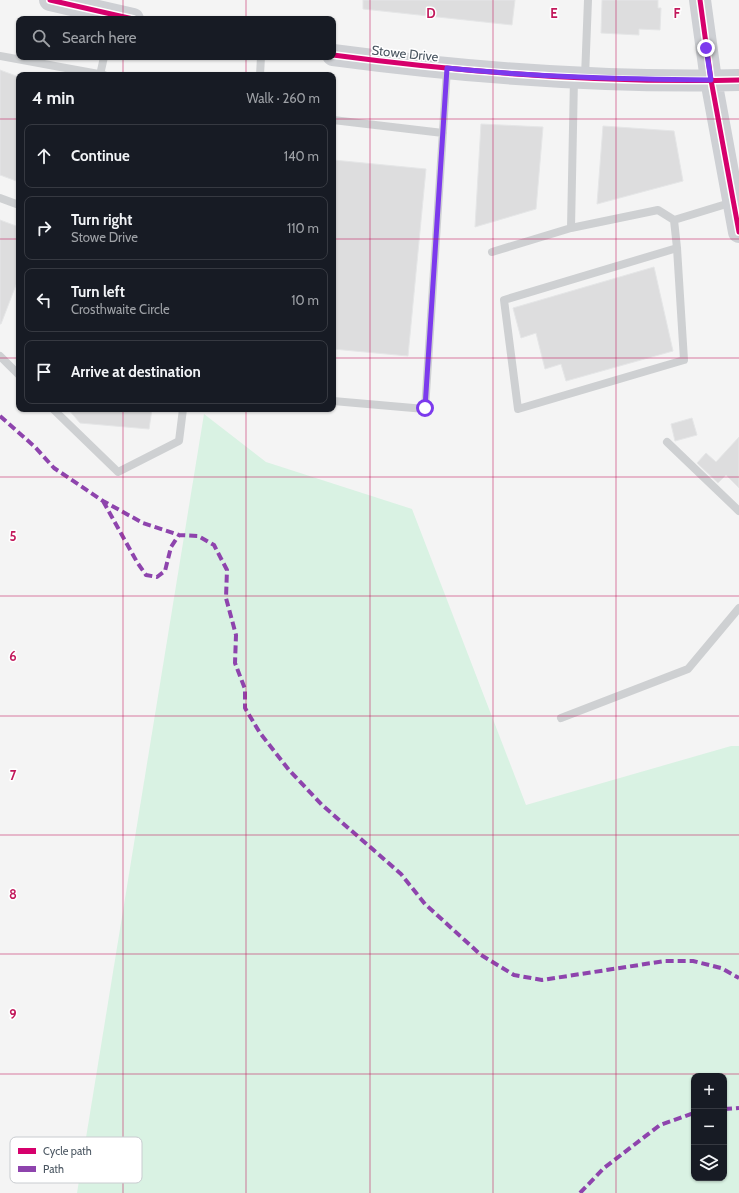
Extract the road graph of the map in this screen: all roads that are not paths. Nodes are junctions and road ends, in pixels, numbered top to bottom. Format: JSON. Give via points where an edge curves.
{"nodes":[{"id":1,"x":50,"y":0,"type":"edge"},
{"id":2,"x":588,"y":0,"type":"edge"},
{"id":3,"x":700,"y":0,"type":"edge"},
{"id":4,"x":111,"y":16,"type":"edge"},
{"id":5,"x":336,"y":55,"type":"edge"},
{"id":6,"x":0,"y":56,"type":"edge"},
{"id":7,"x":16,"y":59,"type":"edge"},
{"id":8,"x":21,"y":60,"type":"edge"},
{"id":9,"x":104,"y":60,"type":"edge"},
{"id":10,"x":261,"y":60,"type":"edge"},
{"id":11,"x":447,"y":68,"type":"junction"},
{"id":12,"x":85,"y":72,"type":"edge"},
{"id":13,"x":102,"y":72,"type":"edge"},
{"id":14,"x":260,"y":72,"type":"edge"},
{"id":15,"x":580,"y":77,"type":"junction"},
{"id":16,"x":711,"y":80,"type":"junction"},
{"id":17,"x":739,"y":80,"type":"edge"},
{"id":18,"x":336,"y":120,"type":"edge"},
{"id":19,"x":443,"y":133,"type":"junction"},
{"id":20,"x":0,"y":198,"type":"edge"},
{"id":21,"x":734,"y":202,"type":"junction"},
{"id":22,"x":16,"y":204,"type":"edge"},
{"id":23,"x":674,"y":220,"type":"junction"},
{"id":24,"x":571,"y":228,"type":"junction"},
{"id":25,"x":739,"y":232,"type":"edge"},
{"id":26,"x":678,"y":248,"type":"junction"},
{"id":27,"x":492,"y":252,"type":"dead end"},
{"id":28,"x":0,"y":356,"type":"edge"},
{"id":29,"x":16,"y":373,"type":"edge"},
{"id":30,"x":336,"y":401,"type":"edge"},
{"id":31,"x":56,"y":412,"type":"edge"},
{"id":32,"x":183,"y":412,"type":"edge"},
{"id":33,"x":667,"y":442,"type":"dead end"},
{"id":34,"x":739,"y":511,"type":"edge"},
{"id":35,"x":739,"y":608,"type":"edge"},
{"id":36,"x":561,"y":718,"type":"dead end"}],
"edges":[{"from":1,"to":4,"type":"main road"},
{"from":2,"to":15,"type":"lane"},
{"from":3,"to":16,"type":"main road"},
{"from":5,"to":11,"type":"main road","name":"Stowe Drive"},
{"from":6,"to":7,"type":"lane"},
{"from":8,"to":12,"type":"lane"},
{"from":9,"to":13,"type":"lane"},
{"from":10,"to":14,"type":"lane"},
{"from":11,"to":15,"type":"main road","name":"Stowe Drive"},
{"from":11,"to":19,"type":"lane"},
{"from":15,"to":16,"type":"main road","name":"Stowe Drive"},
{"from":15,"to":24,"type":"lane"},
{"from":16,"to":17,"type":"main road","name":"Stowe Drive"},
{"from":16,"to":21,"type":"main road"},
{"from":18,"to":19,"type":"lane"},
{"from":19,"to":30,"type":"lane","via":[[425,408]]},
{"from":20,"to":22,"type":"lane"},
{"from":21,"to":23,"type":"lane"},
{"from":21,"to":25,"type":"main road"},
{"from":23,"to":24,"type":"lane","via":[[658,210]]},
{"from":23,"to":26,"type":"lane"},
{"from":24,"to":27,"type":"lane"},
{"from":26,"to":26,"type":"lane","via":[[684,360],[518,409],[504,300]]},
{"from":28,"to":29,"type":"lane"},
{"from":31,"to":32,"type":"lane","via":[[118,472],[179,442]]},
{"from":33,"to":34,"type":"lane"},
{"from":35,"to":36,"type":"lane","via":[[688,669]]}]}
